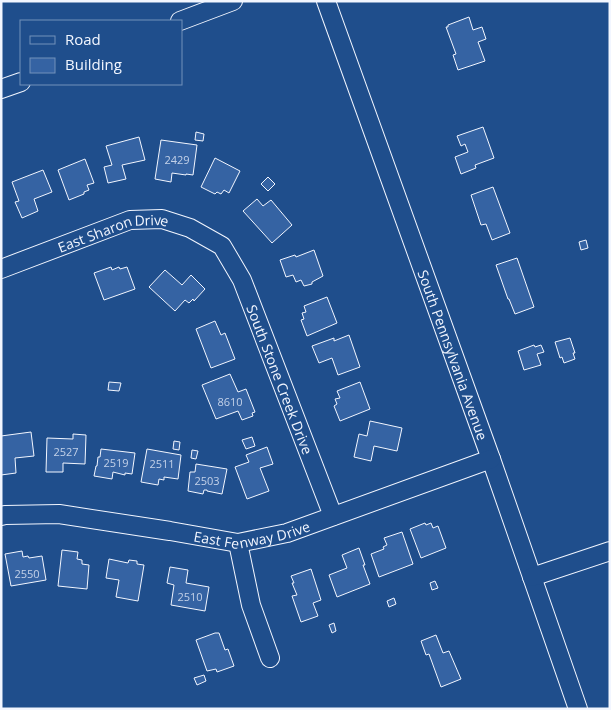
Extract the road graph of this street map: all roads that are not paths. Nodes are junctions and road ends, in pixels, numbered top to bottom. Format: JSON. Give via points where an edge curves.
{"nodes":[{"id":1,"x":233,"y":1,"type":"edge"},
{"id":2,"x":326,"y":1,"type":"edge"},
{"id":3,"x":182,"y":20,"type":"edge"},
{"id":4,"x":20,"y":82,"type":"edge"},
{"id":5,"x":1,"y":89,"type":"edge"},
{"id":6,"x":222,"y":246,"type":"joint"},
{"id":7,"x":1,"y":269,"type":"edge"},
{"id":8,"x":491,"y":459,"type":"junction"},
{"id":9,"x":1,"y":516,"type":"edge"},
{"id":10,"x":333,"y":516,"type":"junction"},
{"id":11,"x":238,"y":543,"type":"junction"},
{"id":12,"x":610,"y":551,"type":"edge"},
{"id":13,"x":532,"y":577,"type":"junction"},
{"id":14,"x":270,"y":658,"type":"dead end"},
{"id":15,"x":578,"y":709,"type":"edge"}],
"edges":[{"from":1,"to":3,"type":"street"},
{"from":2,"to":8,"type":"street","name":"South Pennsylvania Avenue"},
{"from":4,"to":5,"type":"street"},
{"from":6,"to":7,"type":"street","name":"East Sharon Drive","via":[[190,228],[162,220],[130,220]]},
{"from":6,"to":10,"type":"street","name":"South Stone Creek Drive","via":[[242,280]]},
{"from":8,"to":10,"type":"street","name":"East Fenway Drive"},
{"from":8,"to":13,"type":"street","name":"South Pennsylvania Avenue"},
{"from":9,"to":11,"type":"street","name":"East Fenway Drive","via":[[59,514]]},
{"from":10,"to":11,"type":"street","name":"East Fenway Drive","via":[[287,533]]},
{"from":11,"to":14,"type":"street","via":[[251,605]]},
{"from":12,"to":13,"type":"street"},
{"from":13,"to":15,"type":"street","name":"South Pennsylvania Avenue"}]}
